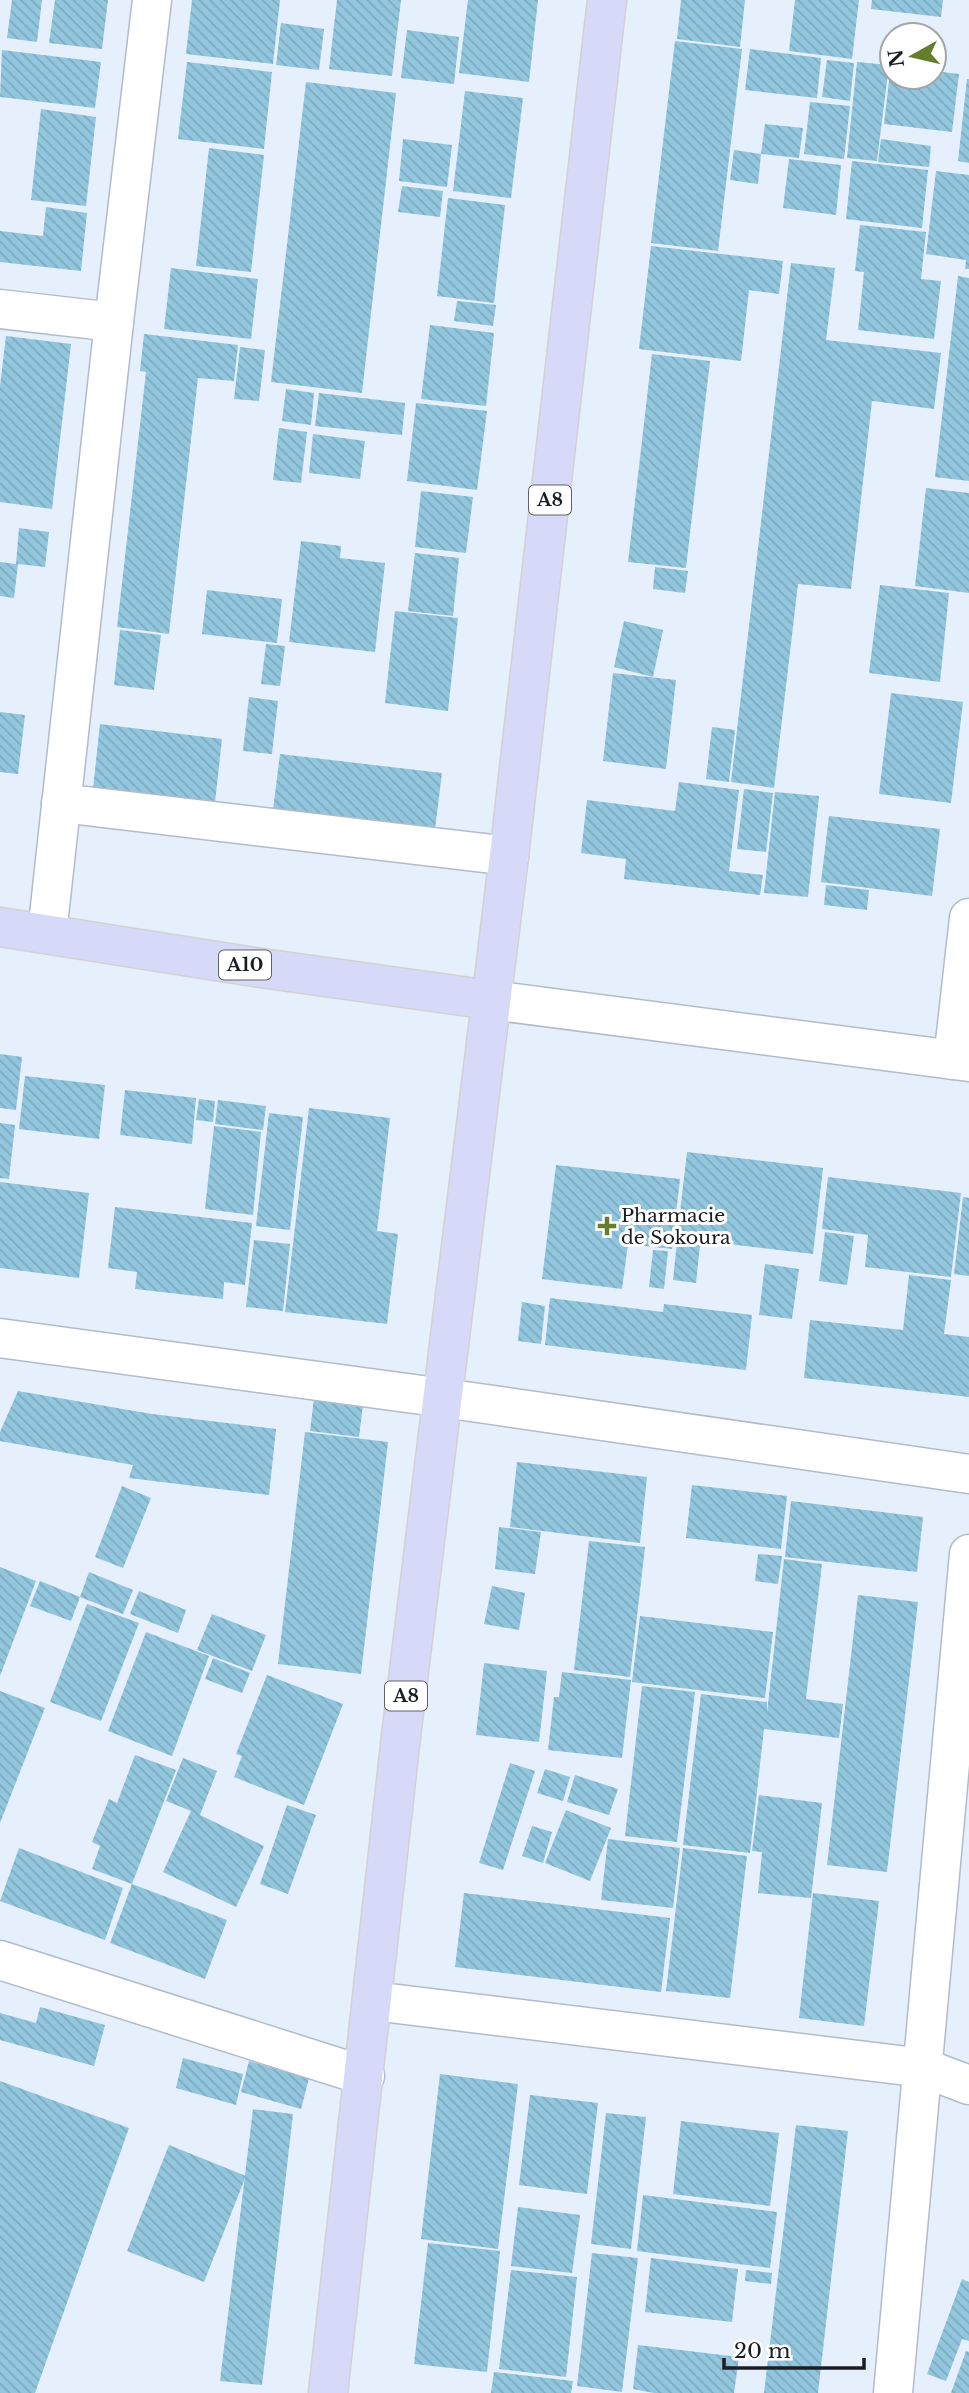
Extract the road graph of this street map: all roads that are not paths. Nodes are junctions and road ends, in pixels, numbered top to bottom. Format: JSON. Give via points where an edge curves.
{"nodes":[{"id":1,"x":152,"y":0,"type":"edge"},
{"id":2,"x":607,"y":0,"type":"edge"},
{"id":3,"x":0,"y":309,"type":"edge"},
{"id":4,"x":114,"y":322,"type":"junction"},
{"id":5,"x":61,"y":803,"type":"junction"},
{"id":6,"x":509,"y":856,"type":"junction"},
{"id":7,"x":969,"y":918,"type":"edge"},
{"id":8,"x":0,"y":927,"type":"edge"},
{"id":9,"x":47,"y":934,"type":"junction"},
{"id":10,"x":491,"y":1000,"type":"junction"},
{"id":11,"x":961,"y":1061,"type":"edge"},
{"id":12,"x":0,"y":1338,"type":"edge"},
{"id":13,"x":444,"y":1398,"type":"junction"},
{"id":14,"x":969,"y":1474,"type":"edge"},
{"id":15,"x":969,"y":1554,"type":"edge"},
{"id":16,"x":0,"y":1960,"type":"edge"},
{"id":17,"x":373,"y":2001,"type":"junction"},
{"id":18,"x":923,"y":2068,"type":"junction"},
{"id":19,"x":365,"y":2076,"type":"junction"},
{"id":20,"x":969,"y":2085,"type":"edge"},
{"id":21,"x":328,"y":2393,"type":"edge"},
{"id":22,"x":893,"y":2393,"type":"edge"}],
"edges":[{"from":1,"to":4,"type":"street"},
{"from":2,"to":6,"type":"main road","number":"A8"},
{"from":3,"to":4,"type":"street"},
{"from":4,"to":5,"type":"street"},
{"from":5,"to":6,"type":"street"},
{"from":5,"to":9,"type":"street"},
{"from":6,"to":10,"type":"main road","number":"A8"},
{"from":7,"to":11,"type":"street"},
{"from":8,"to":9,"type":"main road","number":"A10"},
{"from":9,"to":10,"type":"main road","number":"A10"},
{"from":10,"to":11,"type":"street"},
{"from":10,"to":13,"type":"main road","number":"A8"},
{"from":12,"to":13,"type":"street"},
{"from":13,"to":14,"type":"street"},
{"from":13,"to":17,"type":"main road","number":"A8"},
{"from":15,"to":18,"type":"street"},
{"from":16,"to":19,"type":"street"},
{"from":17,"to":18,"type":"street"},
{"from":17,"to":19,"type":"main road","number":"A8"},
{"from":18,"to":20,"type":"street"},
{"from":18,"to":22,"type":"street"},
{"from":19,"to":21,"type":"main road","number":"A8"}]}
